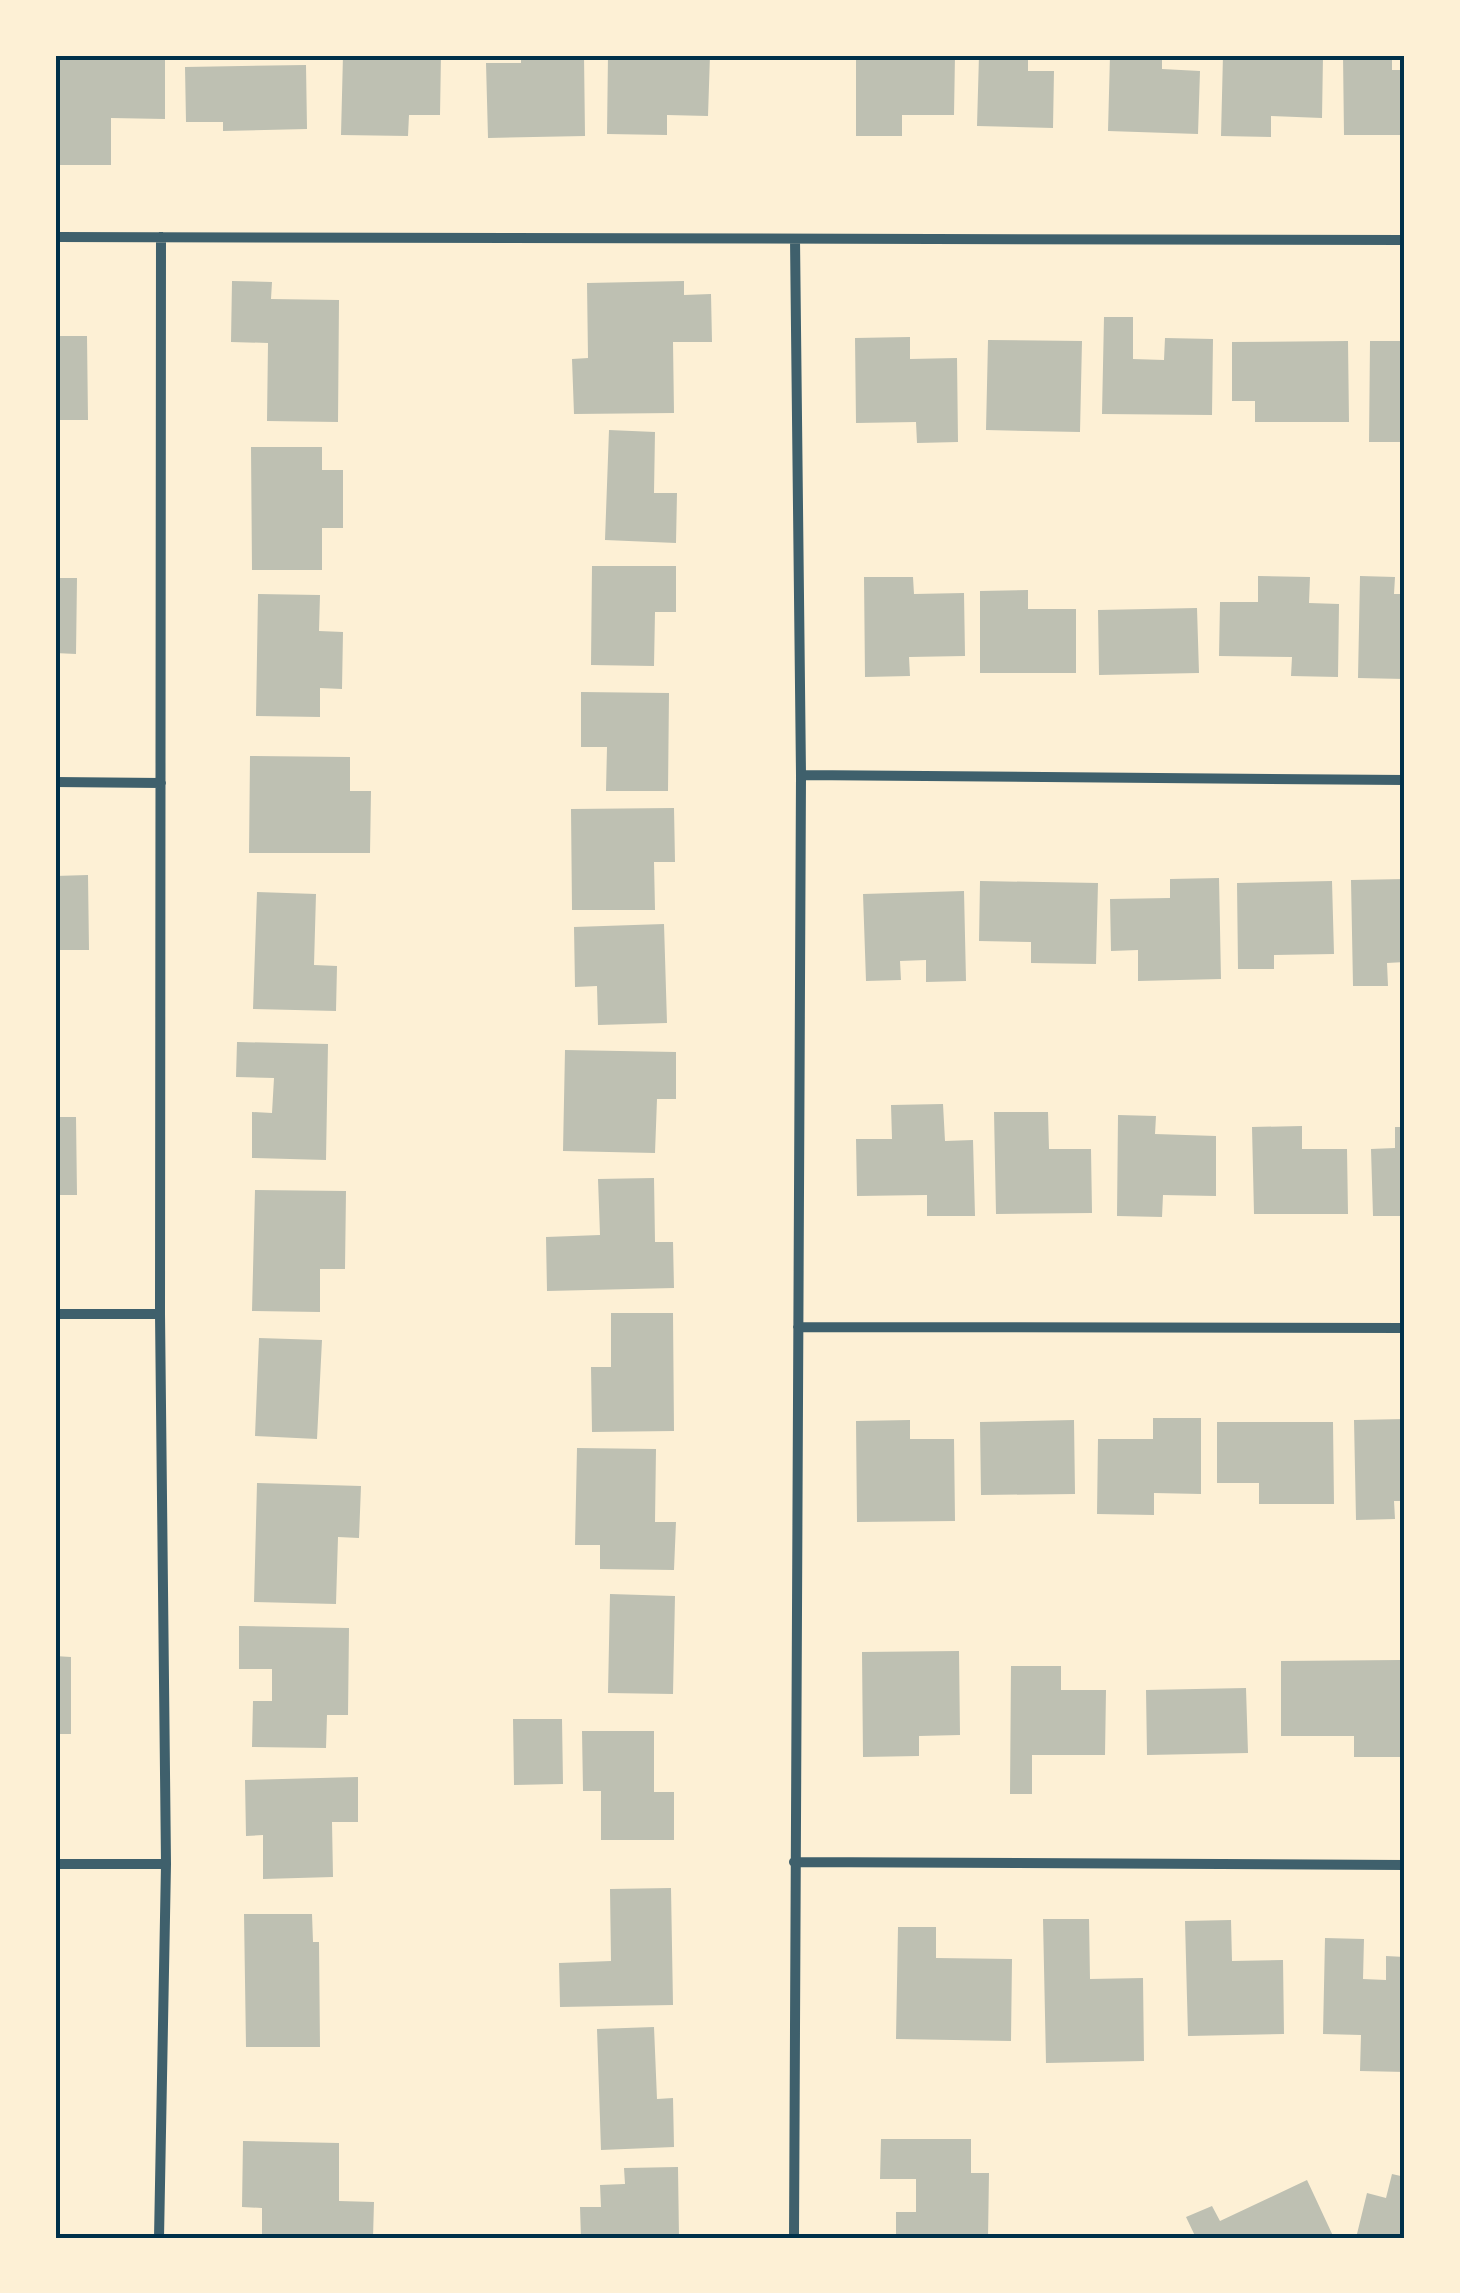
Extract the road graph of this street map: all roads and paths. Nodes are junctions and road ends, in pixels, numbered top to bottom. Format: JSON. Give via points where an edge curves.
{"nodes":[{"id":1,"x":55,"y":237,"type":"edge"},
{"id":2,"x":161,"y":237,"type":"junction"},
{"id":3,"x":795,"y":239,"type":"junction"},
{"id":4,"x":1405,"y":240,"type":"edge"},
{"id":5,"x":801,"y":775,"type":"junction"},
{"id":6,"x":1405,"y":780,"type":"edge"},
{"id":7,"x":55,"y":782,"type":"edge"},
{"id":8,"x":161,"y":783,"type":"junction"},
{"id":9,"x":55,"y":1314,"type":"edge"},
{"id":10,"x":160,"y":1314,"type":"junction"},
{"id":11,"x":798,"y":1327,"type":"junction"},
{"id":12,"x":1405,"y":1328,"type":"edge"},
{"id":13,"x":794,"y":1862,"type":"junction"},
{"id":14,"x":55,"y":1864,"type":"edge"},
{"id":15,"x":166,"y":1864,"type":"junction"},
{"id":16,"x":1405,"y":1865,"type":"edge"},
{"id":17,"x":158,"y":2238,"type":"edge"},
{"id":18,"x":794,"y":2238,"type":"edge"}],
"edges":[{"from":1,"to":2,"type":"street"},
{"from":2,"to":3,"type":"street"},
{"from":2,"to":8,"type":"street"},
{"from":3,"to":4,"type":"street"},
{"from":3,"to":5,"type":"street"},
{"from":5,"to":6,"type":"street"},
{"from":5,"to":11,"type":"street"},
{"from":7,"to":8,"type":"street"},
{"from":8,"to":10,"type":"street"},
{"from":9,"to":10,"type":"street"},
{"from":10,"to":15,"type":"street"},
{"from":11,"to":12,"type":"street"},
{"from":11,"to":13,"type":"street"},
{"from":13,"to":16,"type":"street"},
{"from":13,"to":18,"type":"street"},
{"from":14,"to":15,"type":"street"},
{"from":15,"to":17,"type":"street"}]}
